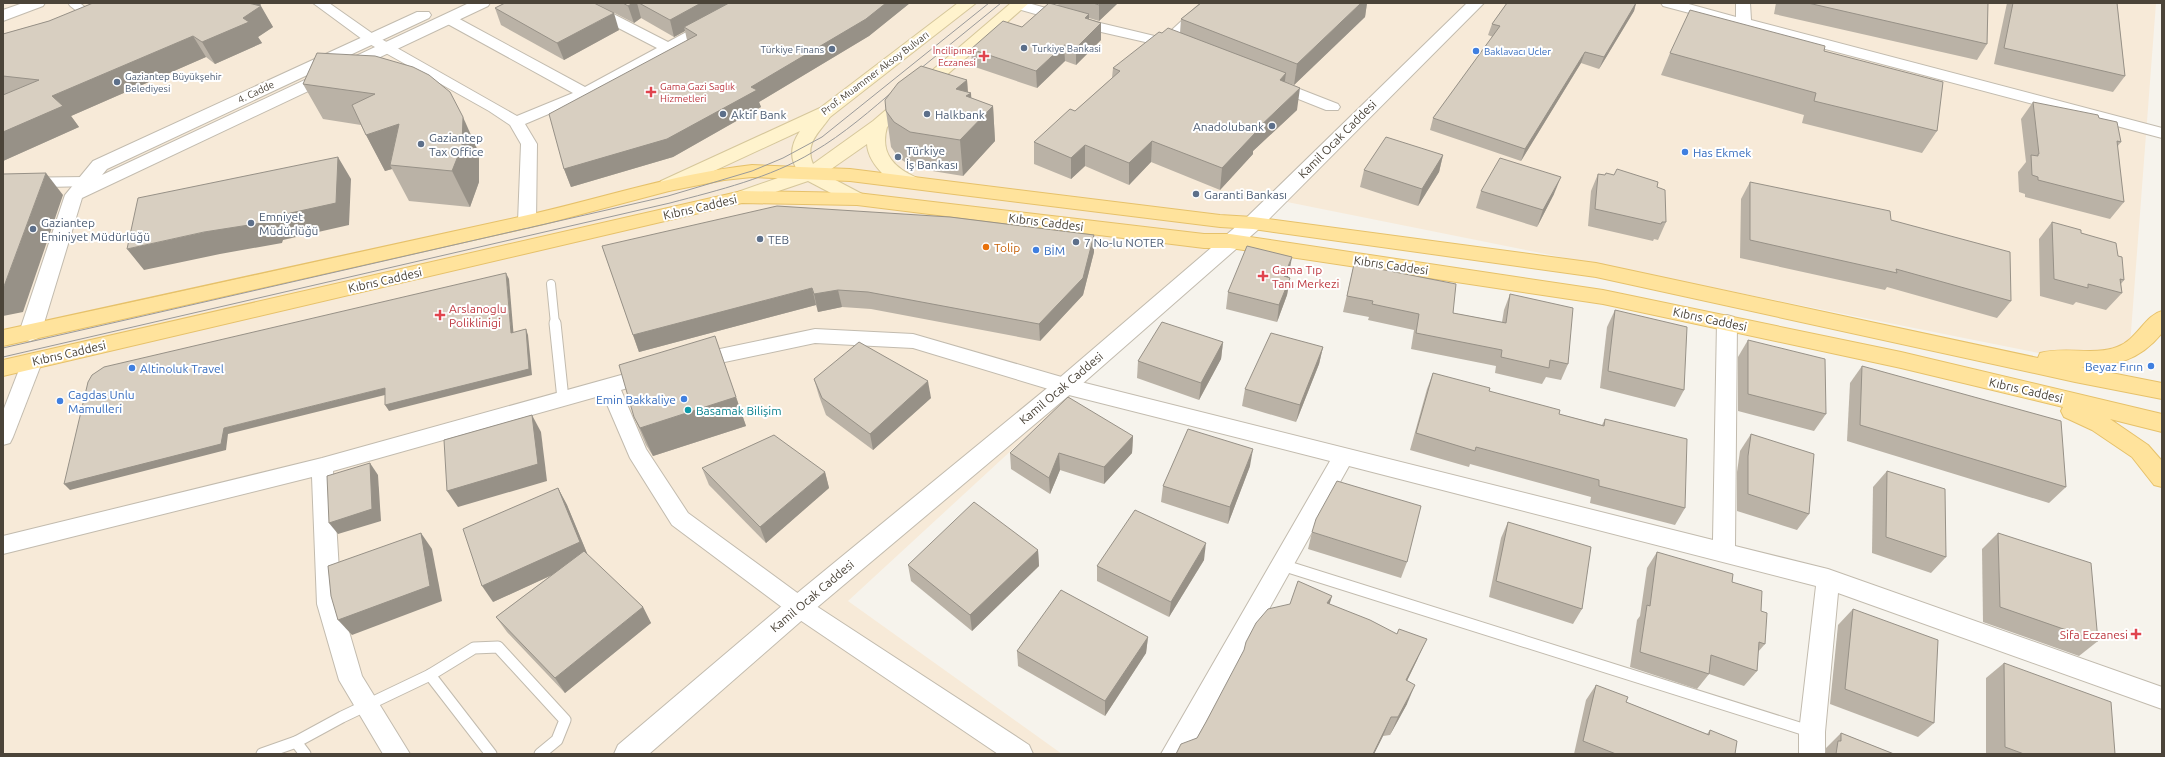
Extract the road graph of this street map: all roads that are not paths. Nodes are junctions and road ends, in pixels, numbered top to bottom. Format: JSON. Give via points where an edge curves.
{"nodes":[{"id":1,"x":37,"y":3,"type":"edge"},
{"id":2,"x":73,"y":3,"type":"edge"},
{"id":3,"x":320,"y":3,"type":"edge"},
{"id":4,"x":482,"y":3,"type":"edge"},
{"id":5,"x":580,"y":3,"type":"edge"},
{"id":6,"x":752,"y":3,"type":"edge"},
{"id":7,"x":968,"y":3,"type":"edge"},
{"id":8,"x":1209,"y":3,"type":"edge"},
{"id":9,"x":1476,"y":3,"type":"edge"},
{"id":10,"x":1668,"y":3,"type":"edge"},
{"id":11,"x":1743,"y":3,"type":"edge"},
{"id":12,"x":1020,"y":4,"type":"edge"},
{"id":13,"x":448,"y":11,"type":"edge"},
{"id":14,"x":3,"y":16,"type":"edge"},
{"id":15,"x":86,"y":22,"type":"edge"},
{"id":16,"x":1744,"y":23,"type":"junction"},
{"id":17,"x":371,"y":39,"type":"junction"},
{"id":18,"x":1167,"y":42,"type":"junction"},
{"id":19,"x":388,"y":48,"type":"junction"},
{"id":20,"x":668,"y":48,"type":"junction"},
{"id":21,"x":1188,"y":50,"type":"edge"},
{"id":22,"x":1260,"y":79,"type":"edge"},
{"id":23,"x":585,"y":92,"type":"junction"},
{"id":24,"x":1332,"y":107,"type":"dead end"},
{"id":25,"x":826,"y":112,"type":"junction"},
{"id":26,"x":516,"y":122,"type":"junction"},
{"id":27,"x":879,"y":126,"type":"junction"},
{"id":28,"x":2162,"y":133,"type":"edge"},
{"id":29,"x":812,"y":173,"type":"junction"},
{"id":30,"x":3,"y":183,"type":"edge"},
{"id":31,"x":913,"y":183,"type":"junction"},
{"id":32,"x":668,"y":185,"type":"junction"},
{"id":33,"x":86,"y":187,"type":"junction"},
{"id":34,"x":742,"y":197,"type":"junction"},
{"id":35,"x":857,"y":199,"type":"junction"},
{"id":36,"x":527,"y":222,"type":"junction"},
{"id":37,"x":1253,"y":223,"type":"junction"},
{"id":38,"x":1230,"y":241,"type":"junction"},
{"id":39,"x":551,"y":284,"type":"dead end"},
{"id":40,"x":2162,"y":318,"type":"edge"},
{"id":41,"x":1727,"y":322,"type":"junction"},
{"id":42,"x":30,"y":333,"type":"junction"},
{"id":43,"x":3,"y":338,"type":"edge"},
{"id":44,"x":1995,"y":356,"type":"junction"},
{"id":45,"x":32,"y":362,"type":"junction"},
{"id":46,"x":3,"y":368,"type":"edge"},
{"id":47,"x":1998,"y":384,"type":"junction"},
{"id":48,"x":609,"y":386,"type":"junction"},
{"id":49,"x":1065,"y":386,"type":"junction"},
{"id":50,"x":2162,"y":391,"type":"edge"},
{"id":51,"x":563,"y":400,"type":"junction"},
{"id":52,"x":2162,"y":423,"type":"edge"},
{"id":53,"x":3,"y":437,"type":"edge"},
{"id":54,"x":1343,"y":457,"type":"junction"},
{"id":55,"x":322,"y":466,"type":"junction"},
{"id":56,"x":2162,"y":478,"type":"edge"},
{"id":57,"x":3,"y":545,"type":"edge"},
{"id":58,"x":1724,"y":553,"type":"junction"},
{"id":59,"x":1282,"y":565,"type":"junction"},
{"id":60,"x":1828,"y":579,"type":"junction"},
{"id":61,"x":799,"y":607,"type":"junction"},
{"id":62,"x":430,"y":675,"type":"junction"},
{"id":63,"x":2162,"y":698,"type":"edge"},
{"id":64,"x":366,"y":705,"type":"junction"},
{"id":65,"x":296,"y":742,"type":"junction"},
{"id":66,"x":1812,"y":743,"type":"edge"},
{"id":67,"x":262,"y":754,"type":"edge"},
{"id":68,"x":305,"y":754,"type":"edge"},
{"id":69,"x":397,"y":754,"type":"edge"},
{"id":70,"x":491,"y":754,"type":"edge"},
{"id":71,"x":540,"y":754,"type":"edge"},
{"id":72,"x":628,"y":754,"type":"edge"},
{"id":73,"x":1020,"y":754,"type":"edge"},
{"id":74,"x":1174,"y":754,"type":"edge"}],
"edges":[{"from":1,"to":14,"type":"street"},
{"from":2,"to":15,"type":"lane","via":[[90,15]]},
{"from":3,"to":17,"type":"street"},
{"from":4,"to":13,"type":"street"},
{"from":5,"to":20,"type":"street"},
{"from":6,"to":20,"type":"street"},
{"from":7,"to":25,"type":"main road","name":"Prof. Muammer Aksoy Bulvarı"},
{"from":8,"to":18,"type":"street"},
{"from":9,"to":37,"type":"street","name":"Kamil Ocak Caddesi"},
{"from":10,"to":16,"type":"street"},
{"from":11,"to":16,"type":"street"},
{"from":12,"to":18,"type":"street","via":[[1093,26]]},
{"from":12,"to":27,"type":"main road"},
{"from":13,"to":17,"type":"street","name":"4. Cadde"},
{"from":13,"to":19,"type":"street"},
{"from":13,"to":23,"type":"street"},
{"from":16,"to":28,"type":"street"},
{"from":17,"to":19,"type":"street"},
{"from":17,"to":33,"type":"street","name":"4. Cadde","via":[[100,165]]},
{"from":18,"to":21,"type":"street"},
{"from":19,"to":26,"type":"street"},
{"from":19,"to":33,"type":"street"},
{"from":20,"to":23,"type":"street"},
{"from":22,"to":24,"type":"street"},
{"from":23,"to":26,"type":"street"},
{"from":25,"to":29,"type":"main road","via":[[812,125],[803,140],[801,158],[804,167]]},
{"from":25,"to":32,"type":"main road","name":"Prof. Muammer Aksoy Bulvarı"},
{"from":26,"to":36,"type":"street","via":[[529,144]]},
{"from":27,"to":29,"type":"main road"},
{"from":27,"to":31,"type":"main road","via":[[875,144],[880,160],[894,173]]},
{"from":29,"to":31,"type":"main road"},
{"from":29,"to":32,"type":"main road","via":[[752,171]]},
{"from":29,"to":34,"type":"main road"},
{"from":29,"to":35,"type":"main road","via":[[829,186]]},
{"from":30,"to":33,"type":"street"},
{"from":31,"to":37,"type":"main road"},
{"from":32,"to":36,"type":"main road"},
{"from":33,"to":42,"type":"street"},
{"from":34,"to":35,"type":"main road","name":"Kıbrıs Caddesi"},
{"from":34,"to":45,"type":"main road","name":"Kıbrıs Caddesi"},
{"from":35,"to":38,"type":"main road","name":"Kıbrıs Caddesi","via":[[1204,241]]},
{"from":36,"to":42,"type":"main road"},
{"from":37,"to":38,"type":"street","name":"Kamil Ocak Caddesi"},
{"from":37,"to":44,"type":"main road","via":[[1596,270]]},
{"from":38,"to":41,"type":"main road","name":"Kıbrıs Caddesi","via":[[1603,297]]},
{"from":38,"to":49,"type":"street","name":"Kamil Ocak Caddesi"},
{"from":39,"to":51,"type":"lane"},
{"from":40,"to":44,"type":"main road","via":[[2152,333],[2128,352],[2092,360]]},
{"from":41,"to":47,"type":"main road","name":"Kıbrıs Caddesi"},
{"from":41,"to":58,"type":"street"},
{"from":42,"to":43,"type":"main road"},
{"from":44,"to":50,"type":"main road"},
{"from":45,"to":46,"type":"main road","name":"Kıbrıs Caddesi"},
{"from":45,"to":53,"type":"street"},
{"from":47,"to":52,"type":"main road","name":"Kıbrıs Caddesi"},
{"from":47,"to":56,"type":"main road","via":[[2058,405],[2100,424],[2140,451]]},
{"from":48,"to":49,"type":"street","via":[[703,359],[815,336],[913,341]]},
{"from":48,"to":51,"type":"street"},
{"from":48,"to":61,"type":"street","via":[[636,452],[680,519]]},
{"from":49,"to":54,"type":"street"},
{"from":49,"to":61,"type":"street","name":"Kamil Ocak Caddesi"},
{"from":51,"to":55,"type":"street"},
{"from":54,"to":58,"type":"street"},
{"from":54,"to":59,"type":"street"},
{"from":55,"to":57,"type":"street"},
{"from":55,"to":64,"type":"street","via":[[329,604],[350,680]]},
{"from":58,"to":60,"type":"street"},
{"from":59,"to":66,"type":"lane"},
{"from":59,"to":74,"type":"street"},
{"from":60,"to":63,"type":"street"},
{"from":60,"to":66,"type":"street"},
{"from":61,"to":72,"type":"street","name":"Kamil Ocak Caddesi"},
{"from":61,"to":73,"type":"street"},
{"from":62,"to":64,"type":"lane"},
{"from":62,"to":70,"type":"lane"},
{"from":62,"to":71,"type":"lane","via":[[474,648],[498,647],[565,720],[557,740]]},
{"from":64,"to":65,"type":"lane"},
{"from":64,"to":69,"type":"street"},
{"from":65,"to":67,"type":"lane"},
{"from":65,"to":68,"type":"lane"}]}
